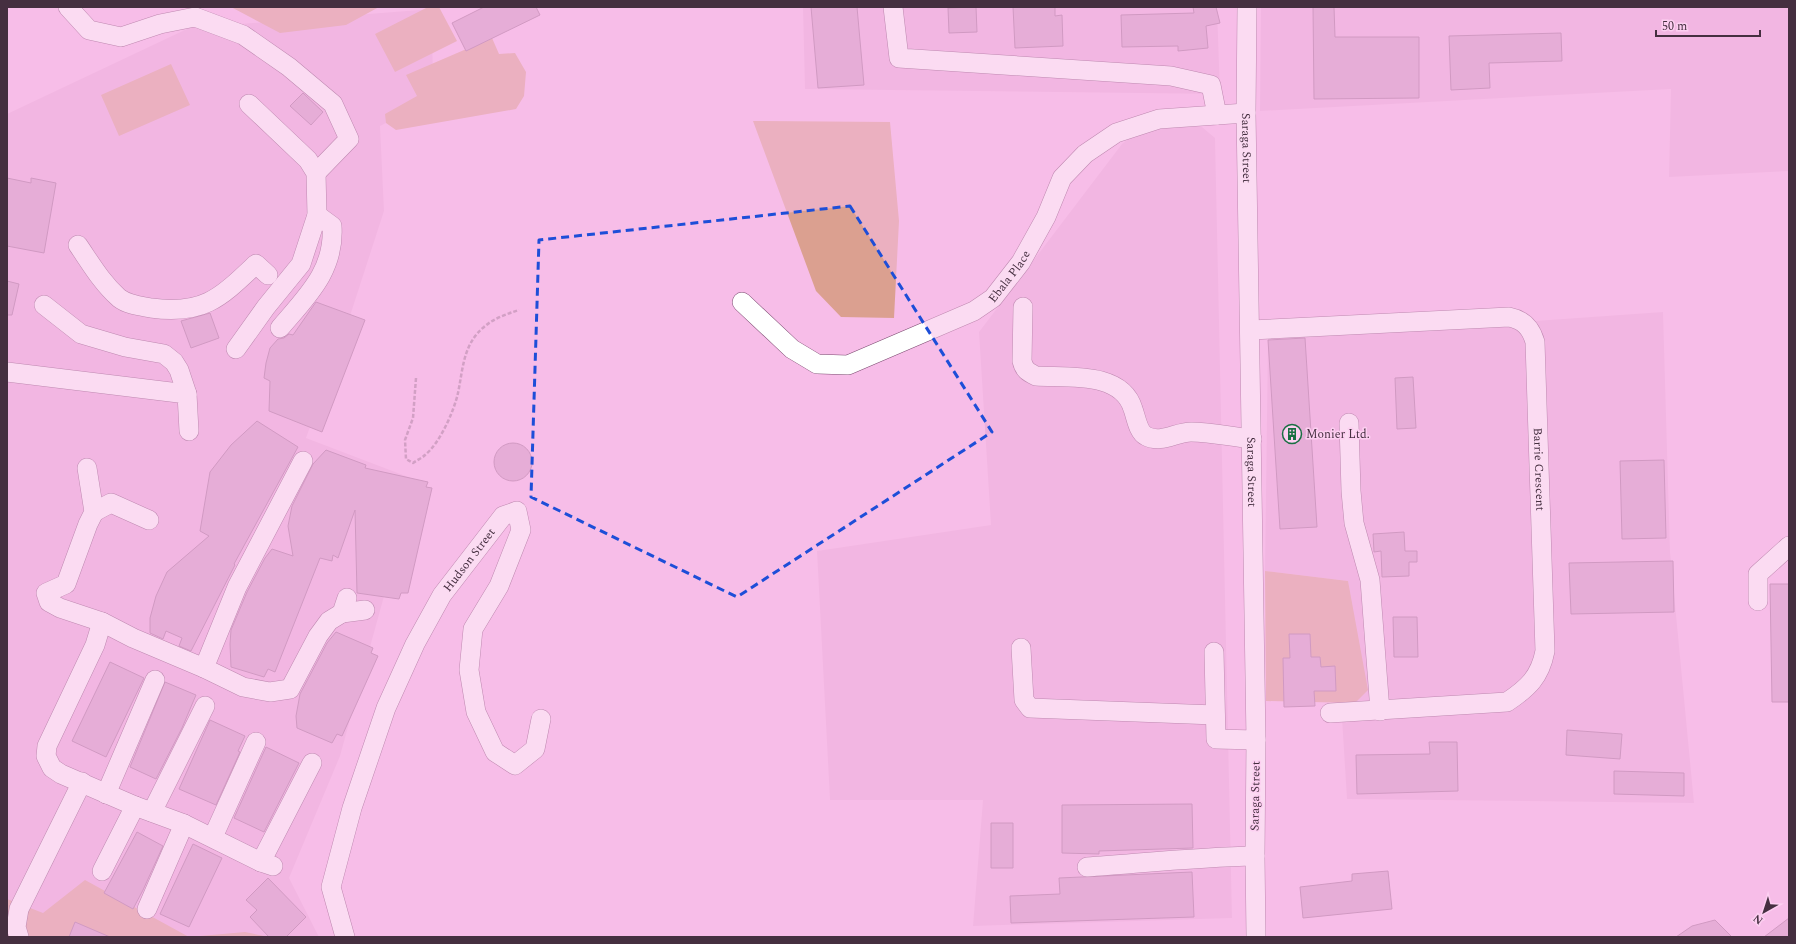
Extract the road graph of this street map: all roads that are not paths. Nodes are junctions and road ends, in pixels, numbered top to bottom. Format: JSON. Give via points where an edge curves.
{"nodes":[{"id":1,"x":68,"y":7,"type":"edge"},
{"id":2,"x":893,"y":7,"type":"edge"},
{"id":3,"x":1247,"y":7,"type":"edge"},
{"id":4,"x":249,"y":104,"type":"dead end"},
{"id":5,"x":1246,"y":113,"type":"junction"},
{"id":6,"x":1217,"y":115,"type":"junction"},
{"id":7,"x":316,"y":173,"type":"junction"},
{"id":8,"x":317,"y":215,"type":"junction"},
{"id":9,"x":78,"y":245,"type":"dead end"},
{"id":10,"x":268,"y":275,"type":"dead end"},
{"id":11,"x":742,"y":302,"type":"dead end"},
{"id":12,"x":44,"y":305,"type":"dead end"},
{"id":13,"x":1023,"y":307,"type":"dead end"},
{"id":14,"x":280,"y":328,"type":"dead end"},
{"id":15,"x":1251,"y":330,"type":"junction"},
{"id":16,"x":236,"y":349,"type":"dead end"},
{"id":17,"x":7,"y":372,"type":"edge"},
{"id":18,"x":187,"y":394,"type":"junction"},
{"id":19,"x":1349,"y":423,"type":"dead end"},
{"id":20,"x":189,"y":431,"type":"dead end"},
{"id":21,"x":1252,"y":439,"type":"junction"},
{"id":22,"x":303,"y":461,"type":"dead end"},
{"id":23,"x":87,"y":468,"type":"dead end"},
{"id":24,"x":94,"y":512,"type":"junction"},
{"id":25,"x":149,"y":520,"type":"dead end"},
{"id":26,"x":1789,"y":546,"type":"edge"},
{"id":27,"x":1758,"y":601,"type":"dead end"},
{"id":28,"x":365,"y":610,"type":"dead end"},
{"id":29,"x":102,"y":622,"type":"junction"},
{"id":30,"x":1021,"y":648,"type":"dead end"},
{"id":31,"x":1214,"y":652,"type":"dead end"},
{"id":32,"x":204,"y":668,"type":"junction"},
{"id":33,"x":155,"y":680,"type":"dead end"},
{"id":34,"x":205,"y":706,"type":"dead end"},
{"id":35,"x":1380,"y":711,"type":"junction"},
{"id":36,"x":1330,"y":713,"type":"dead end"},
{"id":37,"x":1215,"y":715,"type":"junction"},
{"id":38,"x":541,"y":719,"type":"dead end"},
{"id":39,"x":1256,"y":740,"type":"junction"},
{"id":40,"x":256,"y":742,"type":"dead end"},
{"id":41,"x":312,"y":764,"type":"dead end"},
{"id":42,"x":82,"y":782,"type":"junction"},
{"id":43,"x":106,"y":794,"type":"junction"},
{"id":44,"x":144,"y":809,"type":"junction"},
{"id":45,"x":184,"y":824,"type":"junction"},
{"id":46,"x":213,"y":837,"type":"junction"},
{"id":47,"x":1255,"y":856,"type":"junction"},
{"id":48,"x":1087,"y":867,"type":"dead end"},
{"id":49,"x":102,"y":871,"type":"dead end"},
{"id":50,"x":147,"y":909,"type":"dead end"},
{"id":51,"x":19,"y":937,"type":"edge"},
{"id":52,"x":345,"y":937,"type":"edge"},
{"id":53,"x":1256,"y":937,"type":"edge"}],
"edges":[{"from":1,"to":7,"type":"street","via":[[89,30],[121,38],[160,24],[195,18],[243,34],[289,66],[333,104],[349,139]]},
{"from":2,"to":6,"type":"street","via":[[899,58],[1171,76],[1211,85]]},
{"from":3,"to":5,"type":"street","name":"Saraga Street"},
{"from":4,"to":7,"type":"street","via":[[308,160]]},
{"from":5,"to":6,"type":"street","name":"Ebala Place"},
{"from":5,"to":15,"type":"street","name":"Saraga Street"},
{"from":6,"to":11,"type":"street","name":"Ebala Place","via":[[1159,119],[1116,133],[1085,154],[1062,178],[1046,217],[1021,262],[993,298],[974,311],[848,365],[817,364],[804,357]]},
{"from":7,"to":8,"type":"street"},
{"from":8,"to":14,"type":"street","via":[[332,226],[326,267],[312,290]]},
{"from":8,"to":16,"type":"street","via":[[301,264]]},
{"from":9,"to":10,"type":"street","via":[[107,286],[128,304],[144,307],[185,310],[213,301],[256,264]]},
{"from":12,"to":18,"type":"street","via":[[81,334],[125,347],[164,354],[179,370]]},
{"from":13,"to":21,"type":"street","via":[[1022,361],[1024,368],[1031,374],[1082,377],[1114,386],[1128,398],[1141,432],[1150,438],[1165,438],[1193,432]]},
{"from":15,"to":21,"type":"street","name":"Saraga Street"},
{"from":15,"to":35,"type":"street","name":"Barrie Crescent","via":[[1509,317],[1518,319],[1532,333],[1535,342],[1545,651],[1542,666],[1522,692],[1506,702]]},
{"from":17,"to":18,"type":"street"},
{"from":18,"to":20,"type":"street"},
{"from":19,"to":35,"type":"street","via":[[1354,523],[1370,580]]},
{"from":21,"to":39,"type":"street","name":"Saraga Street"},
{"from":22,"to":32,"type":"street","via":[[237,587]]},
{"from":23,"to":24,"type":"street"},
{"from":24,"to":25,"type":"street","via":[[111,503]]},
{"from":24,"to":29,"type":"street","via":[[66,584],[46,593],[49,602],[54,606]]},
{"from":26,"to":27,"type":"street","via":[[1758,574]]},
{"from":28,"to":32,"type":"street","via":[[345,605],[328,621],[290,689],[270,692],[243,687]]},
{"from":29,"to":32,"type":"street"},
{"from":29,"to":42,"type":"street","via":[[95,644],[48,746],[46,756],[52,768]]},
{"from":30,"to":37,"type":"street","via":[[1024,700],[1030,708]]},
{"from":31,"to":37,"type":"street"},
{"from":33,"to":43,"type":"street"},
{"from":34,"to":44,"type":"street"},
{"from":35,"to":36,"type":"street","name":"Barrie Crescent"},
{"from":37,"to":39,"type":"street","via":[[1216,739]]},
{"from":38,"to":52,"type":"street","name":"Hudson Street","via":[[535,749],[515,765],[495,752],[476,712],[469,670],[473,630],[499,586],[521,530],[518,511],[503,516],[442,595],[415,644],[386,708],[352,808],[332,887]]},
{"from":39,"to":47,"type":"street","name":"Saraga Street"},
{"from":40,"to":46,"type":"street"},
{"from":41,"to":46,"type":"street","via":[[267,864]]},
{"from":42,"to":43,"type":"street"},
{"from":42,"to":51,"type":"street","via":[[19,909],[16,927]]},
{"from":43,"to":44,"type":"street"},
{"from":44,"to":45,"type":"street"},
{"from":44,"to":49,"type":"street"},
{"from":45,"to":46,"type":"street"},
{"from":45,"to":50,"type":"street"},
{"from":47,"to":48,"type":"street","via":[[1201,857]]},
{"from":47,"to":53,"type":"street","name":"Saraga Street"}]}
